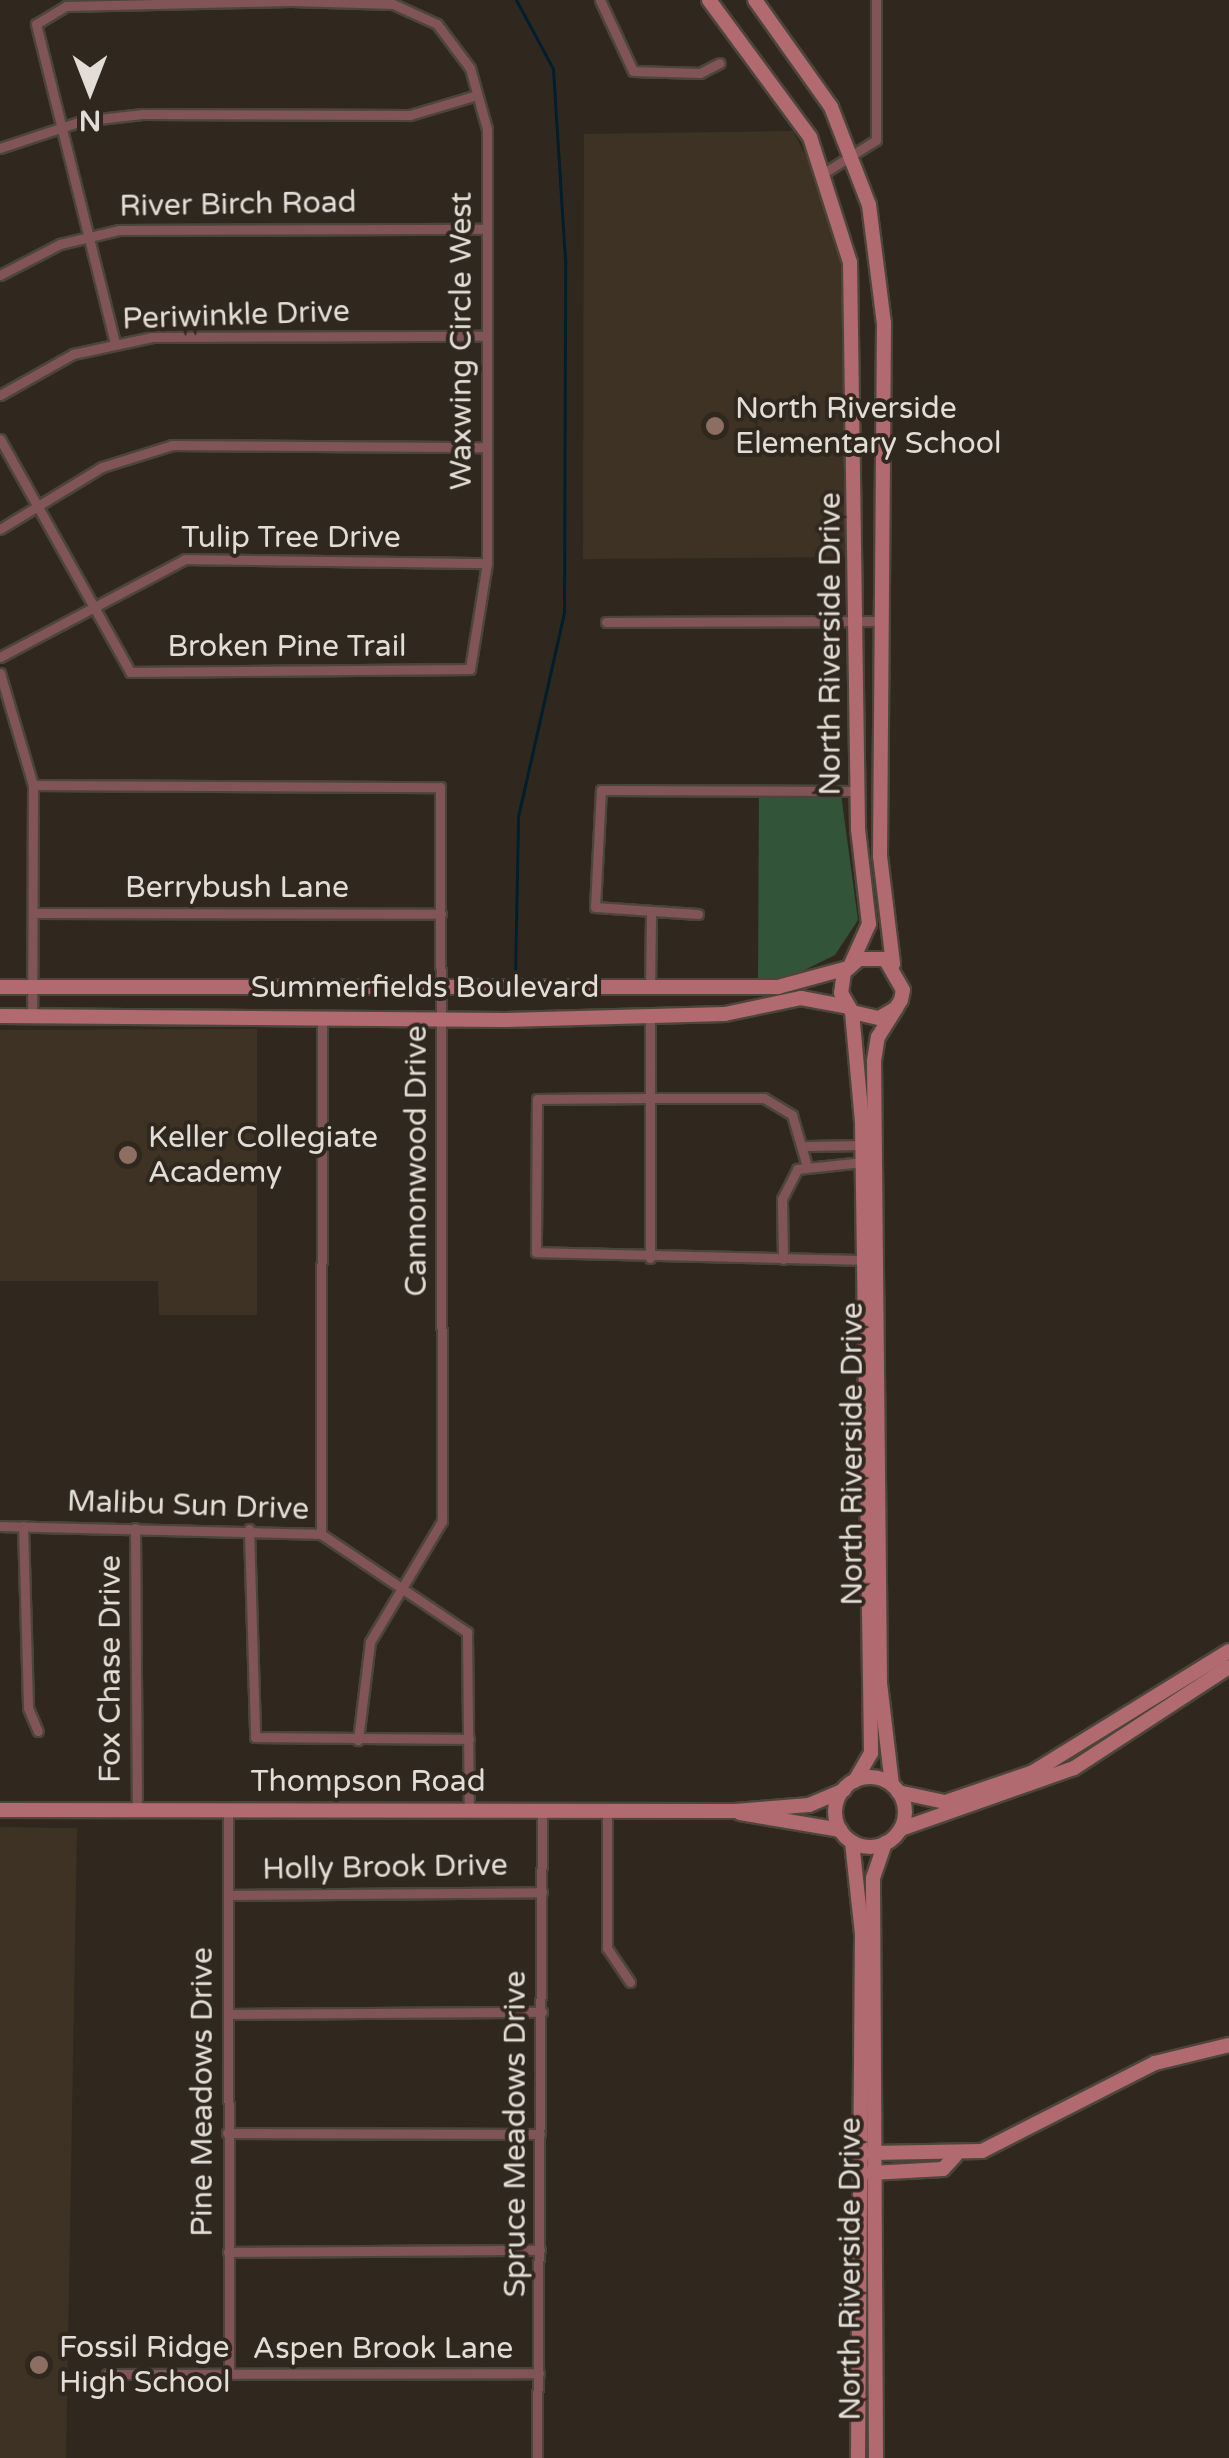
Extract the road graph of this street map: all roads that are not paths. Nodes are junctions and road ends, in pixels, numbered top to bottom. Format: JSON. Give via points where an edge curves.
{"nodes":[{"id":1,"x":600,"y":0,"type":"edge"},
{"id":2,"x":710,"y":0,"type":"edge"},
{"id":3,"x":755,"y":0,"type":"edge"},
{"id":4,"x":876,"y":0,"type":"edge"},
{"id":5,"x":195,"y":1,"type":"edge"},
{"id":6,"x":720,"y":63,"type":"dead end"},
{"id":7,"x":477,"y":95,"type":"junction"},
{"id":8,"x":57,"y":128,"type":"junction"},
{"id":9,"x":0,"y":148,"type":"edge"},
{"id":10,"x":857,"y":159,"type":"junction"},
{"id":11,"x":828,"y":171,"type":"junction"},
{"id":12,"x":487,"y":229,"type":"junction"},
{"id":13,"x":86,"y":236,"type":"junction"},
{"id":14,"x":0,"y":275,"type":"edge"},
{"id":15,"x":486,"y":336,"type":"junction"},
{"id":16,"x":115,"y":343,"type":"junction"},
{"id":17,"x":0,"y":395,"type":"edge"},
{"id":18,"x":0,"y":439,"type":"edge"},
{"id":19,"x":487,"y":447,"type":"junction"},
{"id":20,"x":38,"y":505,"type":"junction"},
{"id":21,"x":0,"y":529,"type":"edge"},
{"id":22,"x":487,"y":563,"type":"junction"},
{"id":23,"x":95,"y":604,"type":"junction"},
{"id":24,"x":881,"y":620,"type":"junction"},
{"id":25,"x":858,"y":621,"type":"junction"},
{"id":26,"x":606,"y":622,"type":"dead end"},
{"id":27,"x":0,"y":657,"type":"edge"},
{"id":28,"x":470,"y":669,"type":"joint"},
{"id":29,"x":0,"y":673,"type":"edge"},
{"id":30,"x":34,"y":785,"type":"junction"},
{"id":31,"x":858,"y":791,"type":"junction"},
{"id":32,"x":33,"y":913,"type":"junction"},
{"id":33,"x":442,"y":914,"type":"junction"},
{"id":34,"x":651,"y":914,"type":"junction"},
{"id":35,"x":698,"y":914,"type":"dead end"},
{"id":36,"x":892,"y":964,"type":"junction"},
{"id":37,"x":849,"y":966,"type":"junction"},
{"id":38,"x":0,"y":987,"type":"edge"},
{"id":39,"x":32,"y":987,"type":"junction"},
{"id":40,"x":442,"y":988,"type":"junction"},
{"id":41,"x":650,"y":988,"type":"junction"},
{"id":42,"x":896,"y":1008,"type":"junction"},
{"id":43,"x":850,"y":1010,"type":"junction"},
{"id":44,"x":650,"y":1014,"type":"junction"},
{"id":45,"x":0,"y":1016,"type":"edge"},
{"id":46,"x":32,"y":1016,"type":"junction"},
{"id":47,"x":322,"y":1017,"type":"junction"},
{"id":48,"x":442,"y":1017,"type":"junction"},
{"id":49,"x":650,"y":1098,"type":"junction"},
{"id":50,"x":862,"y":1145,"type":"junction"},
{"id":51,"x":806,"y":1146,"type":"junction"},
{"id":52,"x":806,"y":1162,"type":"junction"},
{"id":53,"x":863,"y":1162,"type":"junction"},
{"id":54,"x":650,"y":1258,"type":"junction"},
{"id":55,"x":783,"y":1259,"type":"junction"},
{"id":56,"x":864,"y":1260,"type":"junction"},
{"id":57,"x":864,"y":1469,"type":"junction"},
{"id":58,"x":880,"y":1469,"type":"junction"},
{"id":59,"x":0,"y":1526,"type":"edge"},
{"id":60,"x":23,"y":1526,"type":"junction"},
{"id":61,"x":136,"y":1528,"type":"junction"},
{"id":62,"x":249,"y":1529,"type":"junction"},
{"id":63,"x":321,"y":1534,"type":"junction"},
{"id":64,"x":406,"y":1588,"type":"junction"},
{"id":65,"x":1229,"y":1651,"type":"edge"},
{"id":66,"x":1229,"y":1667,"type":"edge"},
{"id":67,"x":38,"y":1731,"type":"dead end"},
{"id":68,"x":469,"y":1739,"type":"junction"},
{"id":69,"x":358,"y":1740,"type":"junction"},
{"id":70,"x":1036,"y":1778,"type":"junction"},
{"id":71,"x":849,"y":1785,"type":"junction"},
{"id":72,"x":895,"y":1789,"type":"junction"},
{"id":73,"x":0,"y":1810,"type":"edge"},
{"id":74,"x":137,"y":1810,"type":"junction"},
{"id":75,"x":228,"y":1810,"type":"junction"},
{"id":76,"x":470,"y":1810,"type":"junction"},
{"id":77,"x":542,"y":1810,"type":"junction"},
{"id":78,"x":607,"y":1811,"type":"junction"},
{"id":79,"x":735,"y":1811,"type":"junction"},
{"id":80,"x":901,"y":1829,"type":"junction"},
{"id":81,"x":840,"y":1830,"type":"junction"},
{"id":82,"x":852,"y":1842,"type":"junction"},
{"id":83,"x":885,"y":1844,"type":"junction"},
{"id":84,"x":542,"y":1892,"type":"junction"},
{"id":85,"x":228,"y":1894,"type":"junction"},
{"id":86,"x":630,"y":1982,"type":"dead end"},
{"id":87,"x":542,"y":2012,"type":"junction"},
{"id":88,"x":228,"y":2014,"type":"junction"},
{"id":89,"x":1229,"y":2045,"type":"edge"},
{"id":90,"x":227,"y":2133,"type":"junction"},
{"id":91,"x":540,"y":2134,"type":"junction"},
{"id":92,"x":861,"y":2153,"type":"junction"},
{"id":93,"x":879,"y":2153,"type":"junction"},
{"id":94,"x":955,"y":2156,"type":"junction"},
{"id":95,"x":861,"y":2173,"type":"junction"},
{"id":96,"x":878,"y":2173,"type":"junction"},
{"id":97,"x":540,"y":2250,"type":"junction"},
{"id":98,"x":228,"y":2252,"type":"junction"},
{"id":99,"x":107,"y":2374,"type":"dead end"},
{"id":100,"x":228,"y":2374,"type":"junction"},
{"id":101,"x":540,"y":2374,"type":"junction"},
{"id":102,"x":537,"y":2458,"type":"edge"},
{"id":103,"x":858,"y":2458,"type":"edge"},
{"id":104,"x":876,"y":2458,"type":"edge"}],
"edges":[{"from":1,"to":6,"type":"street","via":[[633,72],[700,73]]},
{"from":2,"to":11,"type":"main road","name":"North Riverside Drive","via":[[772,78]]},
{"from":3,"to":10,"type":"main road","name":"North Riverside Drive"},
{"from":4,"to":10,"type":"street","via":[[876,140]]},
{"from":5,"to":7,"type":"street","name":"Waxwing Circle West","via":[[374,2],[438,24]]},
{"from":5,"to":8,"type":"street","via":[[52,12],[32,32]]},
{"from":7,"to":8,"type":"street","via":[[410,115],[143,114]]},
{"from":7,"to":12,"type":"street","name":"Waxwing Circle West","via":[[487,129]]},
{"from":8,"to":9,"type":"street"},
{"from":8,"to":13,"type":"street"},
{"from":10,"to":11,"type":"street"},
{"from":10,"to":24,"type":"main road","name":"North Riverside Drive","via":[[884,323]]},
{"from":11,"to":25,"type":"main road","name":"North Riverside Drive","via":[[858,325]]},
{"from":12,"to":13,"type":"street","name":"River Birch Road"},
{"from":12,"to":15,"type":"street","name":"Waxwing Circle West"},
{"from":13,"to":14,"type":"street","name":"River Birch Road"},
{"from":13,"to":16,"type":"street"},
{"from":15,"to":16,"type":"street","name":"Periwinkle Drive"},
{"from":15,"to":19,"type":"street","name":"Waxwing Circle West"},
{"from":16,"to":17,"type":"street","name":"Periwinkle Drive","via":[[73,354]]},
{"from":18,"to":20,"type":"street","name":"Broken Pine Trail"},
{"from":19,"to":20,"type":"street","via":[[172,446],[135,452]]},
{"from":19,"to":22,"type":"street","name":"Waxwing Circle West"},
{"from":20,"to":21,"type":"street"},
{"from":20,"to":23,"type":"street","name":"Broken Pine Trail"},
{"from":22,"to":23,"type":"street","name":"Tulip Tree Drive","via":[[185,559]]},
{"from":22,"to":28,"type":"street","name":"Waxwing Circle West"},
{"from":23,"to":27,"type":"street","name":"Tulip Tree Drive"},
{"from":23,"to":28,"type":"street","name":"Broken Pine Trail","via":[[130,672]]},
{"from":24,"to":25,"type":"street"},
{"from":24,"to":36,"type":"main road","name":"North Riverside Drive","via":[[880,856]]},
{"from":25,"to":26,"type":"street"},
{"from":25,"to":31,"type":"main road","name":"North Riverside Drive"},
{"from":29,"to":30,"type":"street"},
{"from":30,"to":32,"type":"street"},
{"from":30,"to":33,"type":"street","name":"Cannonwood Drive","via":[[440,786]]},
{"from":31,"to":34,"type":"street","via":[[606,786],[596,802],[595,907]]},
{"from":31,"to":37,"type":"main road","name":"North Riverside Drive","via":[[869,924]]},
{"from":32,"to":33,"type":"street","name":"Berrybush Lane"},
{"from":32,"to":39,"type":"street"},
{"from":33,"to":40,"type":"street","name":"Cannonwood Drive"},
{"from":34,"to":35,"type":"street"},
{"from":34,"to":41,"type":"street"},
{"from":36,"to":37,"type":"main road","via":[[876,956]]},
{"from":36,"to":42,"type":"main road","name":"North Riverside Drive","via":[[903,990]]},
{"from":37,"to":41,"type":"main road","name":"Summerfields Boulevard","via":[[778,987]]},
{"from":37,"to":43,"type":"main road","name":"North Riverside Drive","via":[[840,982]]},
{"from":38,"to":39,"type":"main road","name":"Summerfields Boulevard"},
{"from":39,"to":40,"type":"main road","name":"Summerfields Boulevard"},
{"from":39,"to":46,"type":"street"},
{"from":40,"to":41,"type":"main road","name":"Summerfields Boulevard"},
{"from":40,"to":48,"type":"street","name":"Cannonwood Drive"},
{"from":41,"to":44,"type":"main road"},
{"from":42,"to":43,"type":"main road","via":[[870,1019]]},
{"from":42,"to":58,"type":"main road","name":"North Riverside Drive","via":[[874,1061]]},
{"from":43,"to":44,"type":"main road","name":"Summerfields Boulevard","via":[[800,998],[725,1014]]},
{"from":43,"to":50,"type":"main road","name":"North Riverside Drive"},
{"from":44,"to":48,"type":"main road","name":"Summerfields Boulevard"},
{"from":44,"to":49,"type":"street"},
{"from":45,"to":46,"type":"main road","name":"Summerfields Boulevard"},
{"from":46,"to":47,"type":"main road","name":"Summerfields Boulevard"},
{"from":47,"to":48,"type":"main road","name":"Summerfields Boulevard"},
{"from":47,"to":63,"type":"street"},
{"from":48,"to":64,"type":"street","name":"Cannonwood Drive","via":[[442,1520]]},
{"from":49,"to":51,"type":"street","via":[[764,1098],[792,1114]]},
{"from":49,"to":54,"type":"street"},
{"from":49,"to":54,"type":"street","via":[[537,1098],[534,1246],[543,1258]]},
{"from":50,"to":51,"type":"street"},
{"from":50,"to":53,"type":"main road","name":"North Riverside Drive"},
{"from":51,"to":52,"type":"street"},
{"from":52,"to":53,"type":"street"},
{"from":52,"to":55,"type":"street","via":[[782,1199]]},
{"from":53,"to":56,"type":"main road","name":"North Riverside Drive"},
{"from":54,"to":55,"type":"street"},
{"from":55,"to":56,"type":"street"},
{"from":56,"to":57,"type":"main road","name":"North Riverside Drive"},
{"from":57,"to":58,"type":"main road"},
{"from":57,"to":71,"type":"main road","name":"North Riverside Drive","via":[[871,1753]]},
{"from":58,"to":72,"type":"main road","name":"North Riverside Drive","via":[[880,1683]]},
{"from":59,"to":60,"type":"street","name":"Malibu Sun Drive"},
{"from":60,"to":61,"type":"street","name":"Malibu Sun Drive"},
{"from":60,"to":67,"type":"street","via":[[28,1708]]},
{"from":61,"to":62,"type":"street","name":"Malibu Sun Drive"},
{"from":61,"to":74,"type":"street","name":"Fox Chase Drive"},
{"from":62,"to":63,"type":"street","name":"Malibu Sun Drive"},
{"from":62,"to":69,"type":"street","via":[[255,1737]]},
{"from":63,"to":64,"type":"street","name":"Malibu Sun Drive"},
{"from":64,"to":68,"type":"street","name":"Malibu Sun Drive","via":[[467,1632]]},
{"from":64,"to":69,"type":"street","name":"Cannonwood Drive","via":[[360,1674]]},
{"from":65,"to":70,"type":"main road"},
{"from":66,"to":70,"type":"main road"},
{"from":68,"to":69,"type":"street"},
{"from":68,"to":76,"type":"street","name":"Malibu Sun Drive"},
{"from":70,"to":72,"type":"main road","via":[[945,1802]]},
{"from":70,"to":80,"type":"main road"},
{"from":71,"to":72,"type":"main road"},
{"from":71,"to":79,"type":"main road","name":"Thompson Road","via":[[809,1804]]},
{"from":71,"to":81,"type":"main road","name":"North Riverside Drive"},
{"from":72,"to":80,"type":"main road","name":"North Riverside Drive"},
{"from":73,"to":74,"type":"main road","name":"Thompson Road"},
{"from":74,"to":75,"type":"main road","name":"Thompson Road"},
{"from":75,"to":76,"type":"main road","name":"Thompson Road"},
{"from":75,"to":85,"type":"street","name":"Pine Meadows Drive"},
{"from":76,"to":77,"type":"main road","name":"Thompson Road"},
{"from":77,"to":78,"type":"main road","name":"Thompson Road"},
{"from":77,"to":84,"type":"street","name":"Spruce Meadows Drive"},
{"from":78,"to":79,"type":"main road","name":"Thompson Road"},
{"from":78,"to":86,"type":"street","via":[[607,1948],[614,1972]]},
{"from":79,"to":81,"type":"main road","name":"Thompson Road"},
{"from":80,"to":83,"type":"main road"},
{"from":81,"to":82,"type":"main road"},
{"from":82,"to":83,"type":"main road"},
{"from":82,"to":92,"type":"main road","name":"North Riverside Drive","via":[[862,1934]]},
{"from":83,"to":93,"type":"main road","name":"North Riverside Drive","via":[[873,1878]]},
{"from":84,"to":85,"type":"street","name":"Holly Brook Drive"},
{"from":84,"to":87,"type":"street","name":"Spruce Meadows Drive"},
{"from":85,"to":88,"type":"street","name":"Pine Meadows Drive"},
{"from":87,"to":88,"type":"street"},
{"from":87,"to":91,"type":"street","name":"Spruce Meadows Drive"},
{"from":88,"to":90,"type":"street","name":"Pine Meadows Drive"},
{"from":89,"to":94,"type":"main road","via":[[1155,2062],[1006,2143]]},
{"from":90,"to":91,"type":"street"},
{"from":90,"to":98,"type":"street","name":"Pine Meadows Drive"},
{"from":91,"to":97,"type":"street","name":"Spruce Meadows Drive"},
{"from":92,"to":93,"type":"main road"},
{"from":92,"to":95,"type":"main road","name":"North Riverside Drive"},
{"from":93,"to":94,"type":"main road"},
{"from":93,"to":96,"type":"main road","name":"North Riverside Drive"},
{"from":94,"to":96,"type":"main road","via":[[942,2169]]},
{"from":95,"to":96,"type":"main road"},
{"from":95,"to":103,"type":"main road","name":"North Riverside Drive"},
{"from":96,"to":104,"type":"main road","name":"North Riverside Drive"},
{"from":97,"to":98,"type":"street"},
{"from":97,"to":101,"type":"street","name":"Spruce Meadows Drive"},
{"from":98,"to":100,"type":"street","name":"Pine Meadows Drive"},
{"from":99,"to":100,"type":"street","name":"Aspen Brook Lane"},
{"from":100,"to":101,"type":"street","name":"Aspen Brook Lane"},
{"from":101,"to":102,"type":"street","name":"Spruce Meadows Drive"}]}
